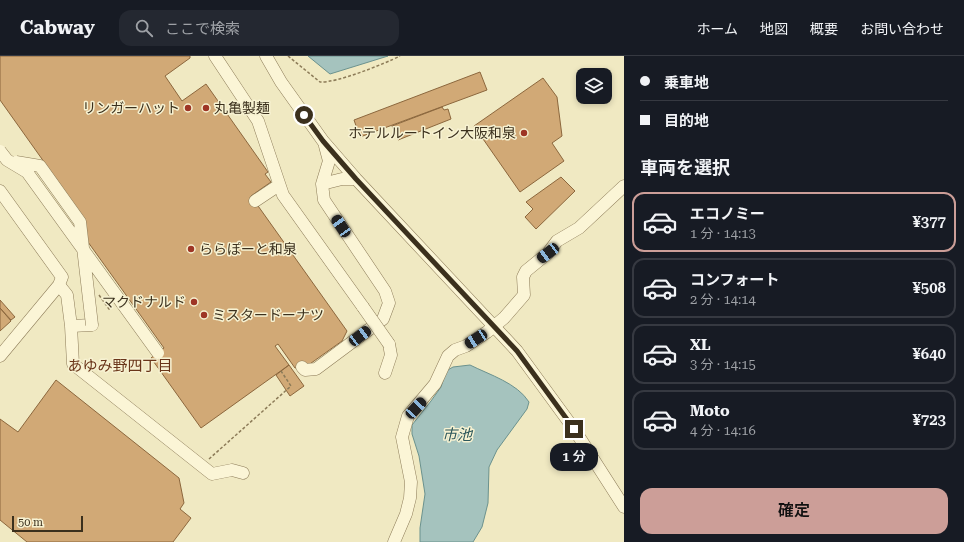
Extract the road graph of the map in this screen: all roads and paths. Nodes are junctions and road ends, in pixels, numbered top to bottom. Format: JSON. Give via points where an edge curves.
{"nodes":[{"id":1,"x":215,"y":56,"type":"edge"},
{"id":2,"x":266,"y":56,"type":"edge"},
{"id":3,"x":288,"y":56,"type":"edge"},
{"id":4,"x":400,"y":56,"type":"edge"},
{"id":5,"x":323,"y":141,"type":"junction"},
{"id":6,"x":3,"y":156,"type":"edge"},
{"id":7,"x":356,"y":179,"type":"junction"},
{"id":8,"x":322,"y":184,"type":"junction"},
{"id":9,"x":278,"y":185,"type":"junction"},
{"id":10,"x":624,"y":186,"type":"edge"},
{"id":11,"x":0,"y":191,"type":"edge"},
{"id":12,"x":255,"y":201,"type":"dead end"},
{"id":13,"x":59,"y":285,"type":"junction"},
{"id":14,"x":71,"y":326,"type":"junction"},
{"id":15,"x":495,"y":326,"type":"junction"},
{"id":16,"x":158,"y":353,"type":"dead end"},
{"id":17,"x":0,"y":356,"type":"edge"},
{"id":18,"x":302,"y":367,"type":"dead end"},
{"id":19,"x":281,"y":371,"type":"dead end"},
{"id":20,"x":385,"y":373,"type":"dead end"},
{"id":21,"x":209,"y":458,"type":"dead end"},
{"id":22,"x":243,"y":474,"type":"dead end"},
{"id":23,"x":624,"y":508,"type":"edge"},
{"id":24,"x":394,"y":542,"type":"edge"}],
"edges":[{"from":1,"to":9,"type":"street","via":[[258,121]]},
{"from":2,"to":5,"type":"street","via":[[281,82]]},
{"from":3,"to":4,"type":"path","via":[[320,82],[327,82]]},
{"from":5,"to":7,"type":"street"},
{"from":5,"to":8,"type":"street","via":[[329,161]]},
{"from":6,"to":14,"type":"street","bridge":true,"via":[[40,166],[80,222],[92,325]]},
{"from":6,"to":16,"type":"street","bridge":true,"via":[[28,172]]},
{"from":7,"to":8,"type":"street","via":[[342,179]]},
{"from":7,"to":15,"type":"street"},
{"from":8,"to":18,"type":"street","via":[[324,200],[385,291],[390,303],[383,319],[316,369],[304,370]]},
{"from":9,"to":12,"type":"street"},
{"from":9,"to":20,"type":"street","bridge":true,"via":[[389,344],[391,355]]},
{"from":10,"to":15,"type":"street","via":[[579,228],[557,241],[548,253],[526,271],[523,277],[524,295]]},
{"from":11,"to":13,"type":"street","via":[[59,272],[62,277]]},
{"from":13,"to":14,"type":"street","via":[[67,295]]},
{"from":13,"to":17,"type":"street"},
{"from":14,"to":22,"type":"street","via":[[73,364],[212,474],[232,470]]},
{"from":15,"to":23,"type":"street","via":[[517,351],[574,429]]},
{"from":15,"to":24,"type":"street","via":[[448,356],[435,384],[408,416],[402,437],[411,482],[410,498]]},
{"from":19,"to":21,"type":"path","via":[[291,386]]}]}
